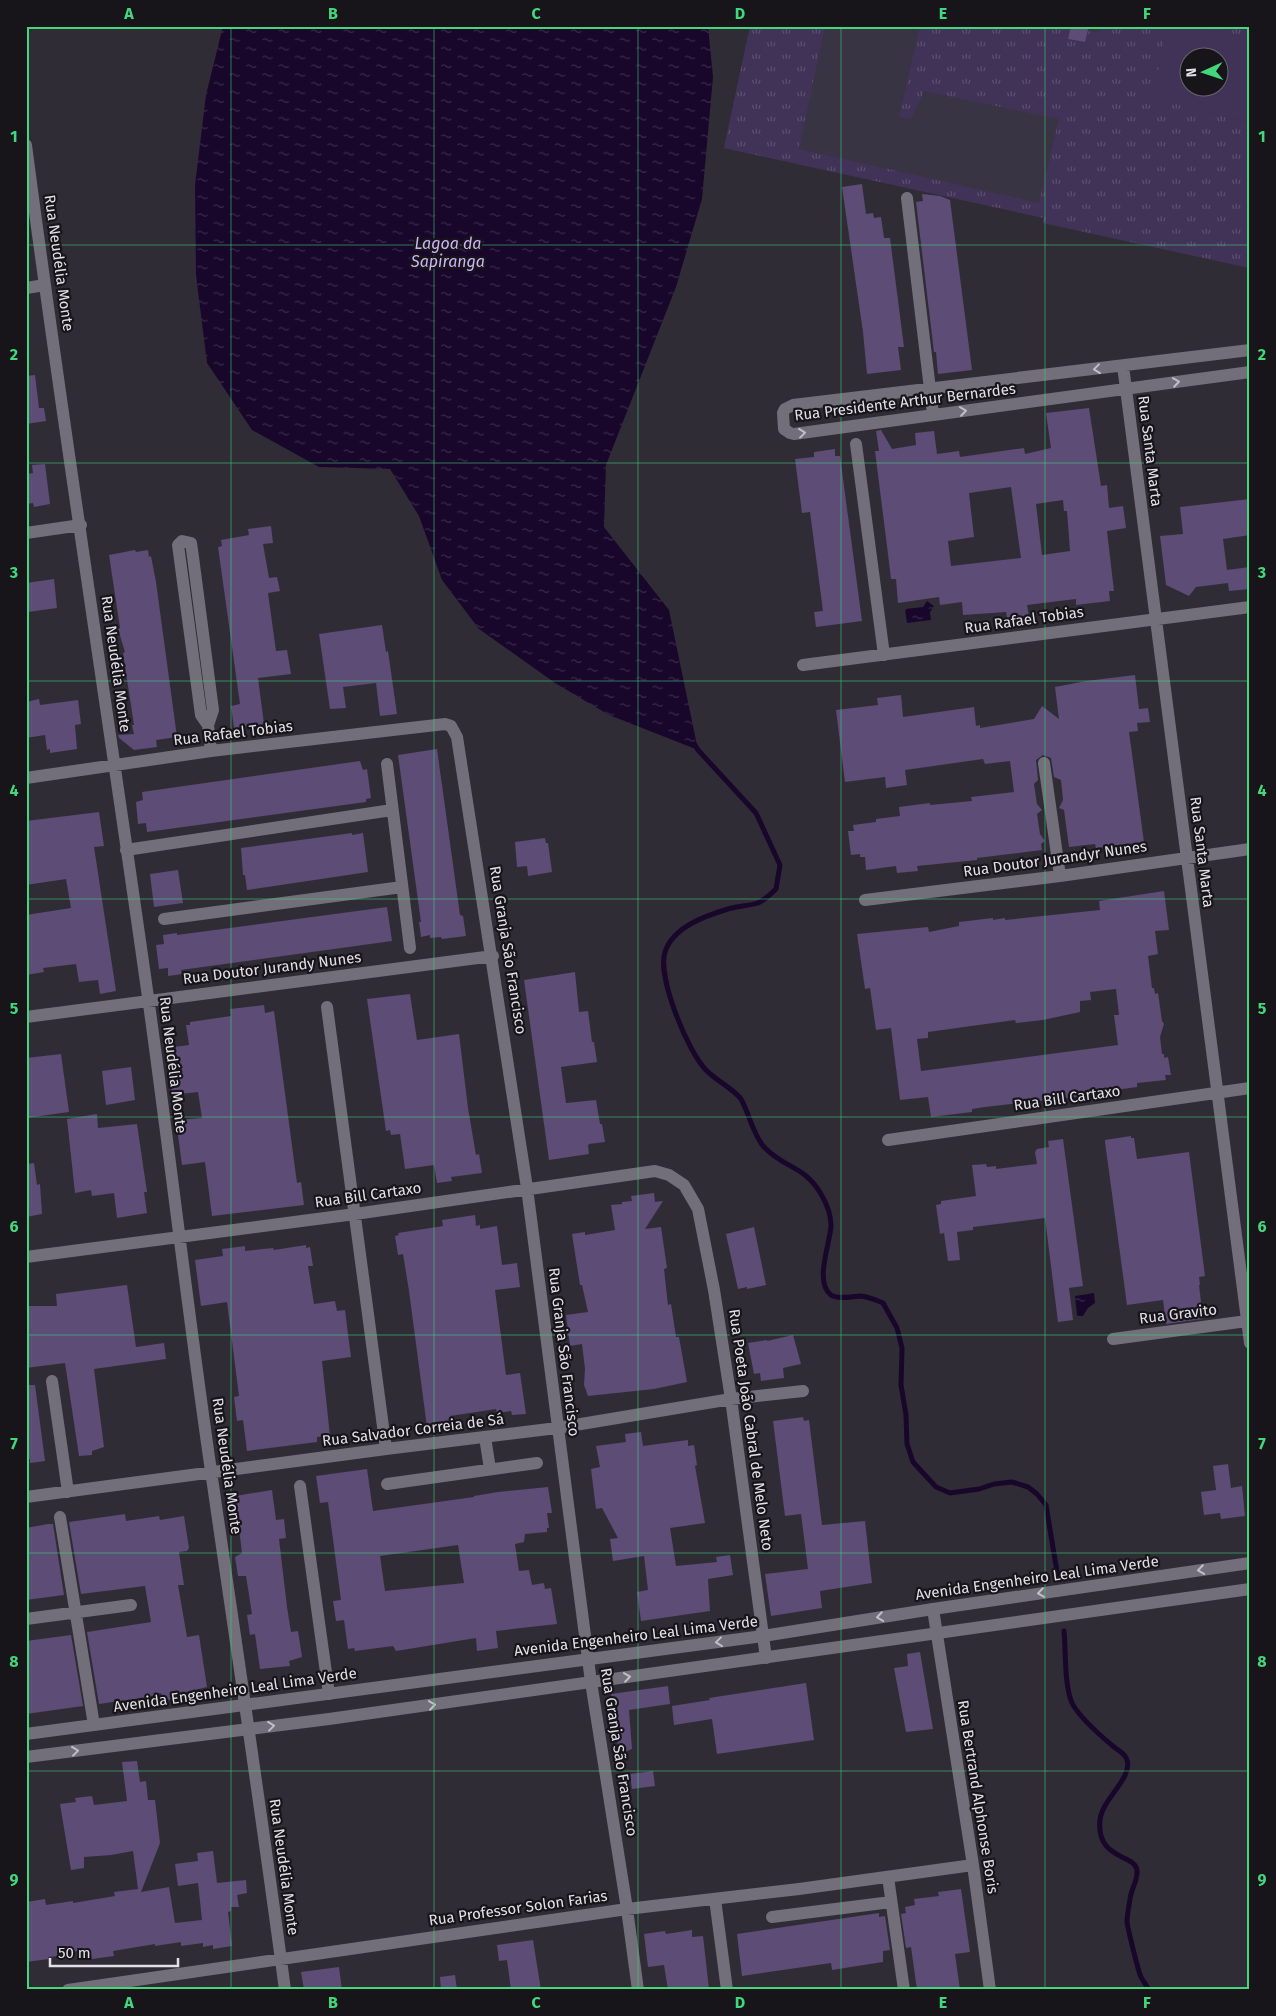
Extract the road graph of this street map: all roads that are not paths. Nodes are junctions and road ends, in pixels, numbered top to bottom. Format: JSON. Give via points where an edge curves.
{"nodes":[{"id":1,"x":26,"y":145,"type":"edge"},
{"id":2,"x":907,"y":198,"type":"dead end"},
{"id":3,"x":45,"y":285,"type":"junction"},
{"id":4,"x":26,"y":288,"type":"edge"},
{"id":5,"x":1250,"y":350,"type":"edge"},
{"id":6,"x":1123,"y":366,"type":"junction"},
{"id":7,"x":1250,"y":372,"type":"edge"},
{"id":8,"x":930,"y":389,"type":"junction"},
{"id":9,"x":1126,"y":389,"type":"junction"},
{"id":10,"x":933,"y":414,"type":"junction"},
{"id":11,"x":856,"y":444,"type":"dead end"},
{"id":12,"x":80,"y":525,"type":"junction"},
{"id":13,"x":26,"y":533,"type":"edge"},
{"id":14,"x":1250,"y":607,"type":"edge"},
{"id":15,"x":1155,"y":618,"type":"junction"},
{"id":16,"x":884,"y":655,"type":"junction"},
{"id":17,"x":802,"y":665,"type":"dead end"},
{"id":18,"x":445,"y":724,"type":"joint"},
{"id":19,"x":208,"y":725,"type":"junction"},
{"id":20,"x":211,"y":751,"type":"junction"},
{"id":21,"x":1044,"y":763,"type":"dead end"},
{"id":22,"x":387,"y":764,"type":"dead end"},
{"id":23,"x":114,"y":765,"type":"junction"},
{"id":24,"x":26,"y":778,"type":"edge"},
{"id":25,"x":392,"y":810,"type":"junction"},
{"id":26,"x":1250,"y":848,"type":"edge"},
{"id":27,"x":126,"y":850,"type":"junction"},
{"id":28,"x":1187,"y":858,"type":"junction"},
{"id":29,"x":1060,"y":876,"type":"junction"},
{"id":30,"x":402,"y":886,"type":"junction"},
{"id":31,"x":865,"y":900,"type":"dead end"},
{"id":32,"x":164,"y":919,"type":"dead end"},
{"id":33,"x":410,"y":948,"type":"dead end"},
{"id":34,"x":493,"y":956,"type":"junction"},
{"id":35,"x":148,"y":1000,"type":"junction"},
{"id":36,"x":327,"y":1007,"type":"dead end"},
{"id":37,"x":26,"y":1017,"type":"edge"},
{"id":38,"x":1250,"y":1088,"type":"edge"},
{"id":39,"x":1217,"y":1093,"type":"junction"},
{"id":40,"x":888,"y":1140,"type":"dead end"},
{"id":41,"x":527,"y":1188,"type":"junction"},
{"id":42,"x":698,"y":1209,"type":"joint"},
{"id":43,"x":355,"y":1214,"type":"junction"},
{"id":44,"x":178,"y":1237,"type":"junction"},
{"id":45,"x":26,"y":1256,"type":"edge"},
{"id":46,"x":1247,"y":1321,"type":"junction"},
{"id":47,"x":1113,"y":1339,"type":"dead end"},
{"id":48,"x":1250,"y":1343,"type":"edge"},
{"id":49,"x":52,"y":1381,"type":"dead end"},
{"id":50,"x":803,"y":1391,"type":"dead end"},
{"id":51,"x":731,"y":1399,"type":"junction"},
{"id":52,"x":558,"y":1428,"type":"junction"},
{"id":53,"x":484,"y":1437,"type":"junction"},
{"id":54,"x":386,"y":1449,"type":"junction"},
{"id":55,"x":537,"y":1463,"type":"dead end"},
{"id":56,"x":490,"y":1469,"type":"junction"},
{"id":57,"x":211,"y":1472,"type":"junction"},
{"id":58,"x":387,"y":1484,"type":"dead end"},
{"id":59,"x":300,"y":1486,"type":"dead end"},
{"id":60,"x":68,"y":1492,"type":"junction"},
{"id":61,"x":26,"y":1497,"type":"edge"},
{"id":62,"x":60,"y":1517,"type":"dead end"},
{"id":63,"x":1250,"y":1563,"type":"edge"},
{"id":64,"x":1250,"y":1589,"type":"edge"},
{"id":65,"x":131,"y":1605,"type":"dead end"},
{"id":66,"x":933,"y":1609,"type":"junction"},
{"id":67,"x":75,"y":1612,"type":"junction"},
{"id":68,"x":26,"y":1619,"type":"edge"},
{"id":69,"x":937,"y":1634,"type":"junction"},
{"id":70,"x":763,"y":1636,"type":"junction"},
{"id":71,"x":589,"y":1658,"type":"junction"},
{"id":72,"x":766,"y":1658,"type":"junction"},
{"id":73,"x":591,"y":1682,"type":"junction"},
{"id":74,"x":329,"y":1694,"type":"junction"},
{"id":75,"x":246,"y":1705,"type":"junction"},
{"id":76,"x":94,"y":1725,"type":"junction"},
{"id":77,"x":250,"y":1728,"type":"junction"},
{"id":78,"x":26,"y":1734,"type":"edge"},
{"id":79,"x":26,"y":1757,"type":"edge"},
{"id":80,"x":973,"y":1865,"type":"junction"},
{"id":81,"x":888,"y":1877,"type":"junction"},
{"id":82,"x":715,"y":1899,"type":"junction"},
{"id":83,"x":891,"y":1902,"type":"junction"},
{"id":84,"x":627,"y":1909,"type":"junction"},
{"id":85,"x":772,"y":1917,"type":"dead end"},
{"id":86,"x":281,"y":1959,"type":"junction"},
{"id":87,"x":68,"y":1990,"type":"edge"},
{"id":88,"x":285,"y":1990,"type":"edge"},
{"id":89,"x":638,"y":1990,"type":"edge"},
{"id":90,"x":727,"y":1990,"type":"edge"},
{"id":91,"x":904,"y":1990,"type":"edge"},
{"id":92,"x":990,"y":1990,"type":"edge"}],
"edges":[{"from":1,"to":3,"type":"street","name":"Rua Neudélia Monte"},
{"from":2,"to":8,"type":"street"},
{"from":3,"to":4,"type":"street"},
{"from":3,"to":12,"type":"street","name":"Rua Neudélia Monte"},
{"from":5,"to":6,"type":"street","name":"Rua Presidente Arthur Bernardes"},
{"from":6,"to":8,"type":"street","name":"Rua Presidente Arthur Bernardes","one_way":true},
{"from":6,"to":9,"type":"street","name":"Rua Santa Marta"},
{"from":9,"to":7,"type":"street","name":"Rua Presidente Arthur Bernardes","one_way":true},
{"from":8,"to":10,"type":"street"},
{"from":8,"to":10,"type":"street","name":"Rua Presidente Arthur Bernardes","one_way":true,"via":[[793,405],[784,409],[784,429],[794,434]]},
{"from":10,"to":9,"type":"street","name":"Rua Presidente Arthur Bernardes","one_way":true},
{"from":9,"to":15,"type":"street","name":"Rua Santa Marta"},
{"from":11,"to":16,"type":"street"},
{"from":12,"to":13,"type":"street"},
{"from":12,"to":23,"type":"street","name":"Rua Neudélia Monte"},
{"from":14,"to":15,"type":"street","name":"Rua Rafael Tobias"},
{"from":15,"to":16,"type":"street","name":"Rua Rafael Tobias"},
{"from":15,"to":28,"type":"street","name":"Rua Santa Marta"},
{"from":16,"to":17,"type":"street","name":"Rua Rafael Tobias"},
{"from":18,"to":20,"type":"street","name":"Rua Rafael Tobias"},
{"from":18,"to":34,"type":"street","name":"Rua Granja São Francisco","via":[[455,731],[460,745]]},
{"from":19,"to":19,"type":"street","via":[[213,710],[193,557],[191,543],[182,541],[178,545],[198,696],[201,714]]},
{"from":19,"to":20,"type":"street"},
{"from":20,"to":23,"type":"street","name":"Rua Rafael Tobias"},
{"from":21,"to":29,"type":"street"},
{"from":22,"to":25,"type":"street"},
{"from":23,"to":24,"type":"street","name":"Rua Rafael Tobias"},
{"from":23,"to":27,"type":"street","name":"Rua Neudélia Monte"},
{"from":25,"to":27,"type":"street"},
{"from":25,"to":30,"type":"street"},
{"from":26,"to":28,"type":"street","name":"Rua Doutor Jurandyr Nunes"},
{"from":27,"to":35,"type":"street","name":"Rua Neudélia Monte"},
{"from":28,"to":29,"type":"street","name":"Rua Doutor Jurandyr Nunes"},
{"from":28,"to":39,"type":"street","name":"Rua Santa Marta"},
{"from":29,"to":31,"type":"street","name":"Rua Doutor Jurandyr Nunes"},
{"from":30,"to":32,"type":"street"},
{"from":30,"to":33,"type":"street"},
{"from":34,"to":35,"type":"street","name":"Rua Doutor Jurandy Nunes"},
{"from":34,"to":41,"type":"street","name":"Rua Granja São Francisco"},
{"from":35,"to":37,"type":"street","name":"Rua Doutor Jurandy Nunes"},
{"from":35,"to":44,"type":"street","name":"Rua Neudélia Monte"},
{"from":36,"to":43,"type":"street"},
{"from":38,"to":39,"type":"street","name":"Rua Bill Cartaxo"},
{"from":39,"to":40,"type":"street","name":"Rua Bill Cartaxo"},
{"from":39,"to":46,"type":"street","name":"Rua Santa Marta"},
{"from":41,"to":42,"type":"street","name":"Rua Bill Cartaxo","via":[[656,1171],[670,1175],[684,1185]]},
{"from":41,"to":43,"type":"street","name":"Rua Bill Cartaxo"},
{"from":41,"to":52,"type":"street","name":"Rua Granja São Francisco"},
{"from":42,"to":51,"type":"street","name":"Rua Poeta João Cabral de Melo Neto"},
{"from":43,"to":44,"type":"street","name":"Rua Bill Cartaxo"},
{"from":43,"to":54,"type":"street"},
{"from":44,"to":45,"type":"street","name":"Rua Bill Cartaxo"},
{"from":44,"to":57,"type":"street","name":"Rua Neudélia Monte"},
{"from":46,"to":47,"type":"street","name":"Rua Gravito"},
{"from":46,"to":48,"type":"street","name":"Rua Santa Marta"},
{"from":49,"to":60,"type":"street"},
{"from":50,"to":51,"type":"street","name":"Rua Salvador Correia de Sá"},
{"from":51,"to":52,"type":"street","name":"Rua Salvador Correia de Sá"},
{"from":51,"to":70,"type":"street","name":"Rua Poeta João Cabral de Melo Neto"},
{"from":52,"to":53,"type":"street","name":"Rua Salvador Correia de Sá"},
{"from":52,"to":71,"type":"street","name":"Rua Granja São Francisco"},
{"from":53,"to":54,"type":"street","name":"Rua Salvador Correia de Sá"},
{"from":53,"to":56,"type":"street"},
{"from":54,"to":57,"type":"street","name":"Rua Salvador Correia de Sá"},
{"from":55,"to":56,"type":"street"},
{"from":56,"to":58,"type":"street"},
{"from":57,"to":60,"type":"street","name":"Rua Salvador Correia de Sá"},
{"from":57,"to":75,"type":"street","name":"Rua Neudélia Monte"},
{"from":59,"to":74,"type":"street"},
{"from":60,"to":61,"type":"street","name":"Rua Salvador Correia de Sá"},
{"from":62,"to":67,"type":"street"},
{"from":63,"to":66,"type":"street","name":"Avenida Engenheiro Leal Lima Verde","one_way":true},
{"from":64,"to":69,"type":"street"},
{"from":65,"to":67,"type":"street"},
{"from":66,"to":69,"type":"street","name":"Rua Bertrand Alphonse Boris"},
{"from":66,"to":70,"type":"street","name":"Avenida Engenheiro Leal Lima Verde","one_way":true},
{"from":67,"to":68,"type":"street"},
{"from":67,"to":76,"type":"street"},
{"from":69,"to":72,"type":"street"},
{"from":69,"to":80,"type":"street","name":"Rua Bertrand Alphonse Boris"},
{"from":70,"to":71,"type":"street","name":"Avenida Engenheiro Leal Lima Verde","one_way":true},
{"from":70,"to":72,"type":"street","name":"Rua Poeta João Cabral de Melo Neto"},
{"from":71,"to":73,"type":"street","name":"Rua Granja São Francisco"},
{"from":71,"to":74,"type":"street","name":"Avenida Engenheiro Leal Lima Verde"},
{"from":73,"to":72,"type":"street","one_way":true},
{"from":77,"to":73,"type":"street","one_way":true},
{"from":73,"to":84,"type":"street","name":"Rua Granja São Francisco"},
{"from":74,"to":75,"type":"street","name":"Avenida Engenheiro Leal Lima Verde"},
{"from":75,"to":76,"type":"street","name":"Avenida Engenheiro Leal Lima Verde"},
{"from":75,"to":77,"type":"street","name":"Rua Neudélia Monte"},
{"from":76,"to":78,"type":"street","name":"Avenida Engenheiro Leal Lima Verde"},
{"from":79,"to":77,"type":"street","one_way":true},
{"from":77,"to":86,"type":"street","name":"Rua Neudélia Monte"},
{"from":80,"to":81,"type":"street","name":"Rua Professor Solon Farias"},
{"from":80,"to":92,"type":"street","name":"Rua Bertrand Alphonse Boris"},
{"from":81,"to":82,"type":"street","name":"Rua Professor Solon Farias"},
{"from":81,"to":83,"type":"street"},
{"from":82,"to":84,"type":"street","name":"Rua Professor Solon Farias"},
{"from":82,"to":90,"type":"street"},
{"from":83,"to":85,"type":"street"},
{"from":83,"to":91,"type":"street"},
{"from":84,"to":86,"type":"street","name":"Rua Professor Solon Farias"},
{"from":84,"to":89,"type":"street","name":"Rua Granja São Francisco"},
{"from":86,"to":87,"type":"street","name":"Rua Professor Solon Farias"},
{"from":86,"to":88,"type":"street","name":"Rua Neudélia Monte"}]}
